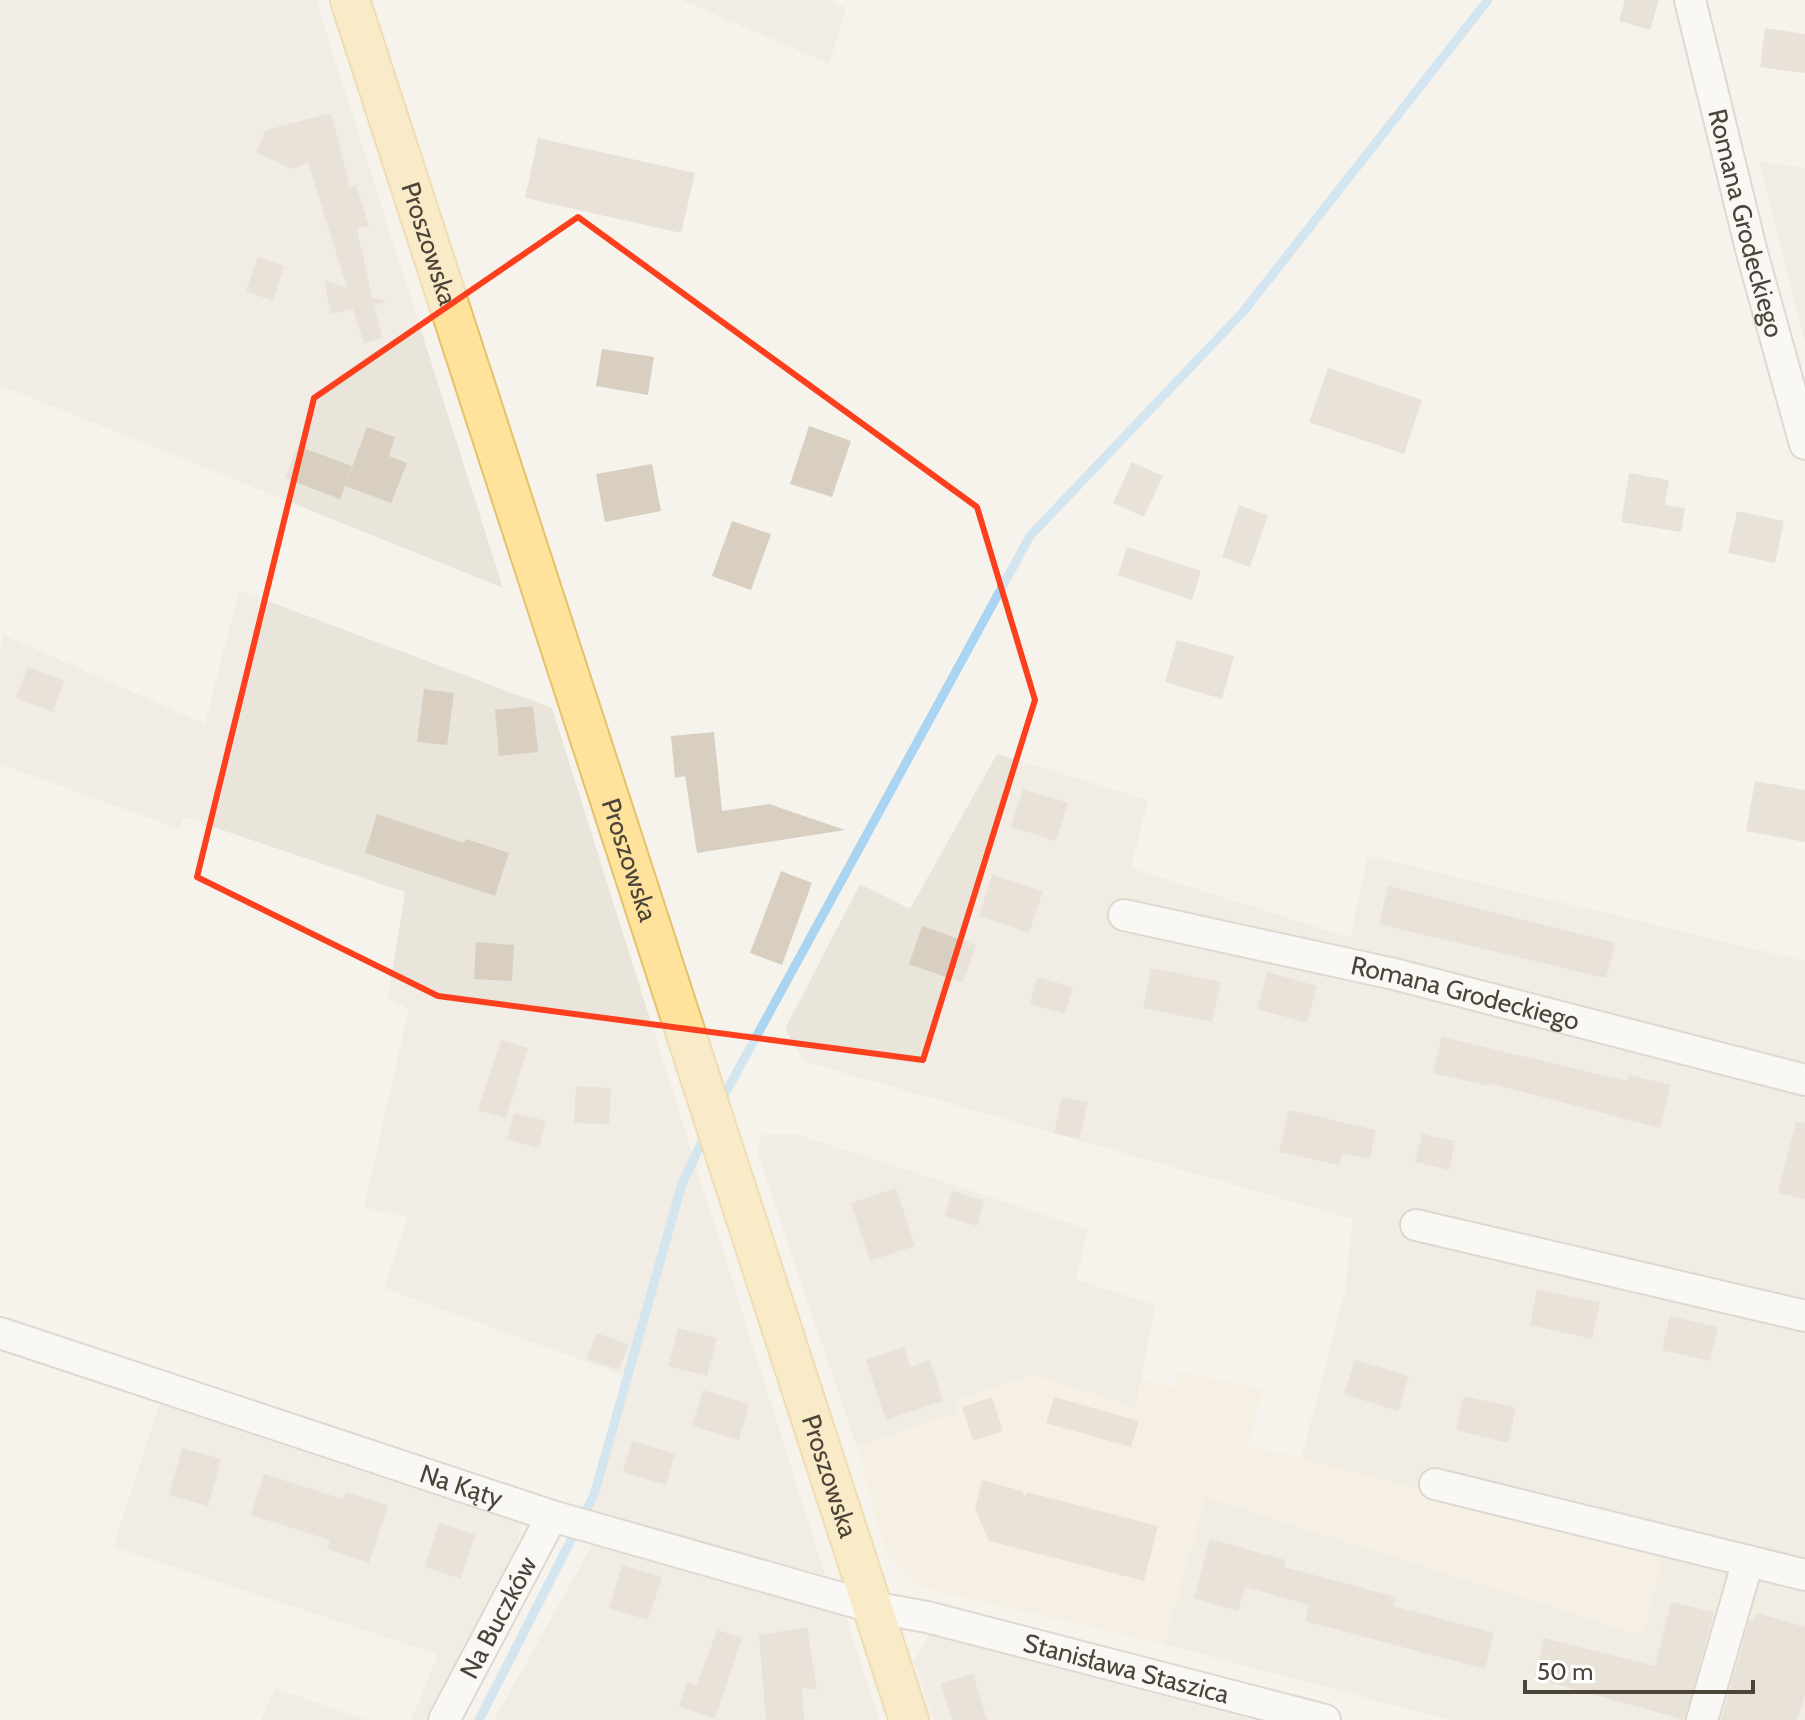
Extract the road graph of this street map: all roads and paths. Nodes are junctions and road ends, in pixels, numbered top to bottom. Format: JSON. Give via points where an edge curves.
{"nodes":[{"id":1,"x":350,"y":0,"type":"edge"},
{"id":2,"x":1690,"y":0,"type":"edge"},
{"id":3,"x":1794,"y":355,"type":"edge"},
{"id":4,"x":1805,"y":444,"type":"edge"},
{"id":5,"x":1124,"y":915,"type":"dead end"},
{"id":6,"x":1805,"y":1080,"type":"edge"},
{"id":7,"x":1416,"y":1225,"type":"dead end"},
{"id":8,"x":1805,"y":1316,"type":"edge"},
{"id":9,"x":0,"y":1333,"type":"edge"},
{"id":10,"x":1435,"y":1484,"type":"dead end"},
{"id":11,"x":570,"y":1521,"type":"junction"},
{"id":12,"x":1748,"y":1561,"type":"junction"},
{"id":13,"x":1805,"y":1575,"type":"edge"},
{"id":14,"x":872,"y":1607,"type":"junction"},
{"id":15,"x":927,"y":1617,"type":"joint"},
{"id":16,"x":444,"y":1720,"type":"edge"},
{"id":17,"x":909,"y":1720,"type":"edge"},
{"id":18,"x":1325,"y":1720,"type":"edge"},
{"id":19,"x":1702,"y":1720,"type":"edge"}],
"edges":[{"from":1,"to":14,"type":"main road","name":"Proszowska"},
{"from":2,"to":3,"type":"street","name":"Romana Grodeckiego","via":[[1752,253]]},
{"from":3,"to":4,"type":"street","name":"Romana Grodeckiego"},
{"from":5,"to":6,"type":"street","name":"Romana Grodeckiego","via":[[1394,974]]},
{"from":7,"to":8,"type":"street"},
{"from":9,"to":11,"type":"street","name":"Na Kąty"},
{"from":10,"to":12,"type":"street"},
{"from":11,"to":14,"type":"street","name":"Na Kąty"},
{"from":11,"to":16,"type":"street","name":"Na Buczków"},
{"from":12,"to":13,"type":"street"},
{"from":12,"to":19,"type":"street"},
{"from":14,"to":15,"type":"street","name":"Na Kąty"},
{"from":14,"to":17,"type":"main road","name":"Proszowska"},
{"from":15,"to":18,"type":"street","name":"Stanisława Staszica"}]}
